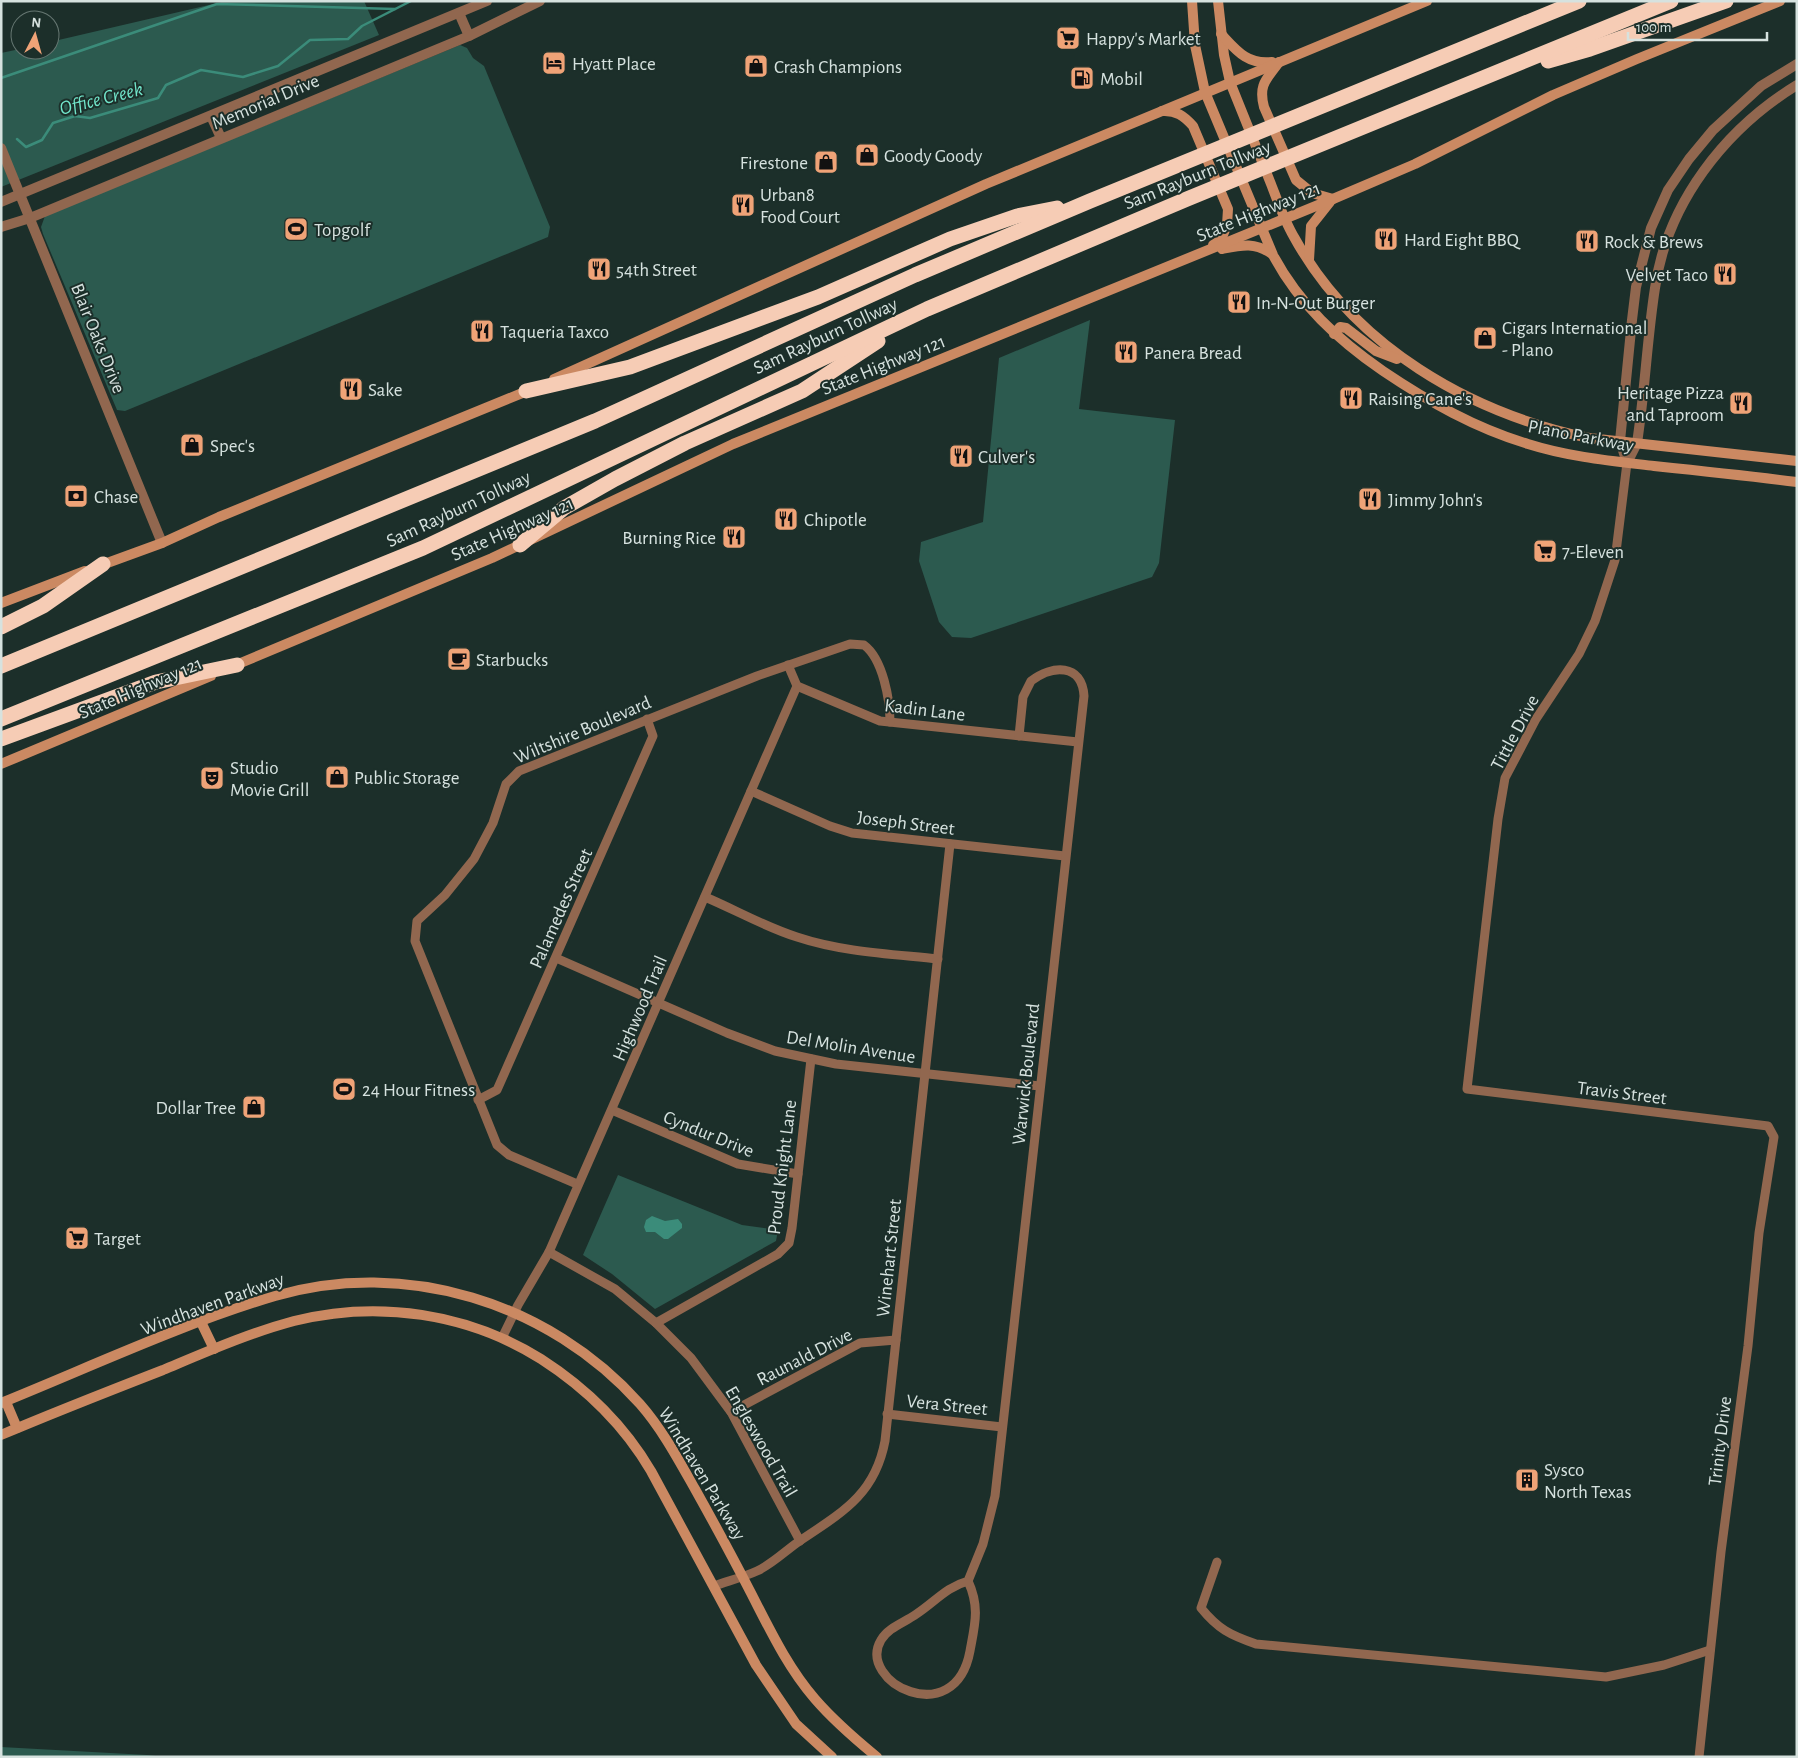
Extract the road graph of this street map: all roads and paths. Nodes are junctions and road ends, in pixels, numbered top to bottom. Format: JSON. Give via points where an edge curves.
{"nodes":[{"id":1,"x":487,"y":1,"type":"edge"},
{"id":2,"x":540,"y":1,"type":"edge"},
{"id":3,"x":1192,"y":1,"type":"edge"},
{"id":4,"x":1218,"y":1,"type":"edge"},
{"id":5,"x":1427,"y":1,"type":"edge"},
{"id":6,"x":1579,"y":1,"type":"edge"},
{"id":7,"x":1671,"y":1,"type":"edge"},
{"id":8,"x":1726,"y":1,"type":"edge"},
{"id":9,"x":1780,"y":1,"type":"edge"},
{"id":10,"x":459,"y":13,"type":"junction"},
{"id":11,"x":1221,"y":34,"type":"junction"},
{"id":12,"x":468,"y":36,"type":"junction"},
{"id":13,"x":1280,"y":61,"type":"junction"},
{"id":14,"x":1797,"y":64,"type":"edge"},
{"id":15,"x":1484,"y":78,"type":"junction"},
{"id":16,"x":1230,"y":82,"type":"junction"},
{"id":17,"x":1797,"y":85,"type":"edge"},
{"id":18,"x":1205,"y":92,"type":"junction"},
{"id":19,"x":1160,"y":111,"type":"junction"},
{"id":20,"x":211,"y":116,"type":"junction"},
{"id":21,"x":221,"y":138,"type":"junction"},
{"id":22,"x":1,"y":148,"type":"edge"},
{"id":23,"x":20,"y":196,"type":"junction"},
{"id":24,"x":1333,"y":199,"type":"junction"},
{"id":25,"x":1090,"y":201,"type":"junction"},
{"id":26,"x":1,"y":202,"type":"edge"},
{"id":27,"x":30,"y":218,"type":"junction"},
{"id":28,"x":1285,"y":219,"type":"junction"},
{"id":29,"x":1,"y":228,"type":"edge"},
{"id":30,"x":1262,"y":229,"type":"junction"},
{"id":31,"x":1202,"y":252,"type":"junction"},
{"id":32,"x":1273,"y":255,"type":"junction"},
{"id":33,"x":1309,"y":261,"type":"junction"},
{"id":34,"x":927,"y":309,"type":"junction"},
{"id":35,"x":1334,"y":334,"type":"junction"},
{"id":36,"x":1408,"y":363,"type":"junction"},
{"id":37,"x":526,"y":391,"type":"junction"},
{"id":38,"x":1620,"y":442,"type":"junction"},
{"id":39,"x":1638,"y":443,"type":"junction"},
{"id":40,"x":1797,"y":461,"type":"edge"},
{"id":41,"x":1627,"y":463,"type":"junction"},
{"id":42,"x":1797,"y":482,"type":"edge"},
{"id":43,"x":162,"y":543,"type":"junction"},
{"id":44,"x":520,"y":545,"type":"junction"},
{"id":45,"x":103,"y":564,"type":"junction"},
{"id":46,"x":1,"y":603,"type":"edge"},
{"id":47,"x":1,"y":627,"type":"edge"},
{"id":48,"x":237,"y":665,"type":"junction"},
{"id":49,"x":788,"y":665,"type":"junction"},
{"id":50,"x":1,"y":666,"type":"edge"},
{"id":51,"x":797,"y":686,"type":"junction"},
{"id":52,"x":1,"y":719,"type":"edge"},
{"id":53,"x":647,"y":719,"type":"junction"},
{"id":54,"x":890,"y":722,"type":"junction"},
{"id":55,"x":1019,"y":736,"type":"junction"},
{"id":56,"x":1,"y":739,"type":"edge"},
{"id":57,"x":1078,"y":742,"type":"junction"},
{"id":58,"x":1,"y":764,"type":"edge"},
{"id":59,"x":751,"y":791,"type":"junction"},
{"id":60,"x":950,"y":844,"type":"junction"},
{"id":61,"x":1065,"y":856,"type":"junction"},
{"id":62,"x":705,"y":897,"type":"junction"},
{"id":63,"x":556,"y":958,"type":"junction"},
{"id":64,"x":938,"y":958,"type":"junction"},
{"id":65,"x":658,"y":1002,"type":"junction"},
{"id":66,"x":810,"y":1059,"type":"junction"},
{"id":67,"x":925,"y":1074,"type":"junction"},
{"id":68,"x":1040,"y":1086,"type":"junction"},
{"id":69,"x":1467,"y":1089,"type":"joint"},
{"id":70,"x":478,"y":1100,"type":"junction"},
{"id":71,"x":612,"y":1110,"type":"junction"},
{"id":72,"x":1770,"y":1130,"type":"joint"},
{"id":73,"x":798,"y":1174,"type":"junction"},
{"id":74,"x":577,"y":1184,"type":"junction"},
{"id":75,"x":549,"y":1252,"type":"junction"},
{"id":76,"x":514,"y":1312,"type":"junction"},
{"id":77,"x":202,"y":1322,"type":"junction"},
{"id":78,"x":656,"y":1323,"type":"junction"},
{"id":79,"x":502,"y":1338,"type":"junction"},
{"id":80,"x":896,"y":1340,"type":"junction"},
{"id":81,"x":214,"y":1349,"type":"junction"},
{"id":82,"x":4,"y":1402,"type":"edge"},
{"id":83,"x":731,"y":1412,"type":"junction"},
{"id":84,"x":888,"y":1414,"type":"junction"},
{"id":85,"x":1002,"y":1427,"type":"junction"},
{"id":86,"x":17,"y":1428,"type":"junction"},
{"id":87,"x":1,"y":1435,"type":"edge"},
{"id":88,"x":800,"y":1541,"type":"junction"},
{"id":89,"x":1216,"y":1562,"type":"dead end"},
{"id":90,"x":742,"y":1575,"type":"junction"},
{"id":91,"x":968,"y":1581,"type":"junction"},
{"id":92,"x":714,"y":1586,"type":"junction"},
{"id":93,"x":1710,"y":1650,"type":"junction"},
{"id":94,"x":832,"y":1757,"type":"edge"},
{"id":95,"x":877,"y":1757,"type":"edge"},
{"id":96,"x":1699,"y":1757,"type":"edge"}],
"edges":[{"from":1,"to":10,"type":"street","name":"Memorial Drive"},
{"from":2,"to":12,"type":"street","name":"Memorial Drive"},
{"from":3,"to":18,"type":"main road","name":"Plano Parkway","via":[[1195,45]]},
{"from":4,"to":11,"type":"main road","name":"Plano Parkway"},
{"from":5,"to":13,"type":"main road"},
{"from":6,"to":25,"type":"highway","name":"Sam Rayburn Tollway"},
{"from":7,"to":15,"type":"highway","name":"Sam Rayburn Tollway"},
{"from":8,"to":15,"type":"highway","via":[[1590,49]]},
{"from":9,"to":24,"type":"main road","name":"State Highway 121","via":[[1553,95],[1415,164]]},
{"from":10,"to":12,"type":"street"},
{"from":10,"to":20,"type":"street","name":"Memorial Drive"},
{"from":11,"to":13,"type":"main road","via":[[1246,58],[1263,63]]},
{"from":11,"to":16,"type":"main road","name":"Plano Parkway"},
{"from":12,"to":21,"type":"street","name":"Memorial Drive"},
{"from":13,"to":16,"type":"main road"},
{"from":13,"to":24,"type":"main road","via":[[1262,86],[1264,107],[1296,180],[1312,193]]},
{"from":14,"to":38,"type":"street","via":[[1761,86],[1713,130],[1688,160],[1660,206],[1648,237],[1636,287]]},
{"from":15,"to":34,"type":"highway","name":"Sam Rayburn Tollway"},
{"from":16,"to":18,"type":"main road"},
{"from":16,"to":28,"type":"main road","name":"Plano Parkway"},
{"from":17,"to":39,"type":"street","via":[[1751,117],[1728,141],[1680,208],[1669,231],[1655,287]]},
{"from":18,"to":19,"type":"main road"},
{"from":18,"to":30,"type":"main road","name":"Plano Parkway"},
{"from":19,"to":31,"type":"main road","via":[[1172,110],[1185,116],[1193,126],[1228,209],[1227,225],[1221,240]]},
{"from":19,"to":37,"type":"main road","via":[[946,202]]},
{"from":20,"to":21,"type":"street"},
{"from":20,"to":23,"type":"street","name":"Memorial Drive"},
{"from":21,"to":27,"type":"street","name":"Memorial Drive"},
{"from":22,"to":23,"type":"street","name":"Blair Oaks Drive"},
{"from":23,"to":26,"type":"street","name":"Memorial Drive"},
{"from":23,"to":27,"type":"street","name":"Blair Oaks Drive"},
{"from":24,"to":28,"type":"main road","name":"State Highway 121"},
{"from":24,"to":33,"type":"main road","via":[[1312,226]]},
{"from":25,"to":37,"type":"highway","via":[[1017,216],[950,239],[818,297],[630,367]]},
{"from":25,"to":50,"type":"highway","name":"Sam Rayburn Tollway","via":[[915,275],[595,421]]},
{"from":27,"to":29,"type":"street","name":"Memorial Drive"},
{"from":27,"to":43,"type":"street","name":"Blair Oaks Drive"},
{"from":28,"to":30,"type":"main road","name":"State Highway 121"},
{"from":28,"to":33,"type":"main road","name":"Plano Parkway"},
{"from":30,"to":31,"type":"main road","name":"State Highway 121"},
{"from":30,"to":32,"type":"main road","name":"Plano Parkway"},
{"from":31,"to":32,"type":"main road","via":[[1247,244],[1258,245]]},
{"from":31,"to":44,"type":"main road","name":"State Highway 121","via":[[733,444]]},
{"from":32,"to":35,"type":"main road","name":"Plano Parkway","via":[[1294,288]]},
{"from":33,"to":36,"type":"main road","name":"Plano Parkway","via":[[1359,321]]},
{"from":34,"to":44,"type":"highway","via":[[802,391],[685,443],[564,508]]},
{"from":34,"to":52,"type":"highway","name":"Sam Rayburn Tollway","via":[[423,548]]},
{"from":35,"to":36,"type":"main road","via":[[1340,327],[1346,328],[1376,351]]},
{"from":35,"to":41,"type":"main road","name":"Plano Parkway","via":[[1413,391],[1470,423],[1537,447]]},
{"from":36,"to":38,"type":"main road","name":"Plano Parkway","via":[[1461,394],[1524,421],[1556,431]]},
{"from":37,"to":43,"type":"main road"},
{"from":38,"to":39,"type":"main road","name":"Plano Parkway"},
{"from":38,"to":41,"type":"street"},
{"from":39,"to":40,"type":"main road","name":"Plano Parkway"},
{"from":39,"to":41,"type":"street"},
{"from":41,"to":42,"type":"main road","name":"Plano Parkway"},
{"from":41,"to":69,"type":"street","name":"Tittle Drive","via":[[1615,560],[1595,621],[1579,654],[1536,719],[1506,778],[1498,819]]},
{"from":43,"to":45,"type":"main road"},
{"from":44,"to":48,"type":"main road","name":"State Highway 121"},
{"from":45,"to":46,"type":"main road"},
{"from":45,"to":47,"type":"highway","via":[[43,606]]},
{"from":48,"to":56,"type":"highway","via":[[156,682]]},
{"from":48,"to":58,"type":"main road","name":"State Highway 121"},
{"from":49,"to":51,"type":"street"},
{"from":49,"to":53,"type":"street","name":"Wiltshire Boulevard"},
{"from":49,"to":54,"type":"street","name":"Wiltshire Boulevard","via":[[845,644],[864,645],[874,656],[884,679],[890,698]]},
{"from":51,"to":54,"type":"street","name":"Kadin Lane","via":[[872,718]]},
{"from":51,"to":59,"type":"street","name":"Highwood Trail"},
{"from":53,"to":63,"type":"street","name":"Palamedes Street","via":[[653,736]]},
{"from":53,"to":70,"type":"street","name":"Wiltshire Boulevard","via":[[514,775],[506,784],[493,823],[474,859],[417,921],[414,934],[417,950]]},
{"from":54,"to":55,"type":"street","name":"Kadin Lane"},
{"from":55,"to":57,"type":"street","name":"Kadin Lane"},
{"from":55,"to":57,"type":"street","name":"Warwick Boulevard","via":[[1027,685],[1036,677],[1067,670],[1077,676],[1083,688]]},
{"from":57,"to":61,"type":"street","name":"Warwick Boulevard"},
{"from":59,"to":60,"type":"street","name":"Joseph Street","via":[[852,833]]},
{"from":59,"to":62,"type":"street","name":"Highwood Trail"},
{"from":60,"to":61,"type":"street","name":"Joseph Street"},
{"from":60,"to":64,"type":"street","name":"Winehart Street"},
{"from":61,"to":68,"type":"street","name":"Warwick Boulevard"},
{"from":62,"to":64,"type":"street","via":[[817,943]]},
{"from":62,"to":65,"type":"street","name":"Highwood Trail"},
{"from":63,"to":65,"type":"street","name":"Del Molin Avenue"},
{"from":63,"to":70,"type":"street","name":"Palamedes Street","via":[[497,1090]]},
{"from":64,"to":67,"type":"street","name":"Winehart Street"},
{"from":65,"to":66,"type":"street","name":"Del Molin Avenue","via":[[757,1045]]},
{"from":65,"to":71,"type":"street","name":"Highwood Trail"},
{"from":66,"to":67,"type":"street","name":"Del Molin Avenue"},
{"from":66,"to":73,"type":"street","name":"Proud Knight Lane"},
{"from":67,"to":68,"type":"street","name":"Del Molin Avenue"},
{"from":67,"to":80,"type":"street","name":"Winehart Street"},
{"from":68,"to":85,"type":"street","name":"Warwick Boulevard"},
{"from":69,"to":72,"type":"street","name":"Travis Street","via":[[1768,1126]]},
{"from":70,"to":74,"type":"street","name":"Wiltshire Boulevard","via":[[502,1150]]},
{"from":71,"to":73,"type":"street","name":"Cyndur Drive","via":[[738,1164]]},
{"from":71,"to":74,"type":"street","name":"Highwood Trail"},
{"from":72,"to":93,"type":"street","name":"Trinity Drive","via":[[1774,1137],[1758,1233],[1748,1346]]},
{"from":73,"to":78,"type":"street","name":"Proud Knight Lane","via":[[790,1237],[784,1250]]},
{"from":74,"to":75,"type":"street","name":"Highwood Trail"},
{"from":75,"to":76,"type":"street","name":"Highwood Trail"},
{"from":75,"to":78,"type":"street","name":"Engleswood Trail","via":[[615,1290]]},
{"from":76,"to":77,"type":"main road","name":"Windhaven Parkway","via":[[448,1290],[414,1284],[361,1282],[275,1296]]},
{"from":76,"to":79,"type":"street","name":"Highwood Trail"},
{"from":76,"to":90,"type":"main road","name":"Windhaven Parkway","via":[[579,1350],[620,1383],[642,1406],[679,1460]]},
{"from":77,"to":81,"type":"main road"},
{"from":77,"to":82,"type":"main road","name":"Windhaven Parkway"},
{"from":78,"to":83,"type":"street","name":"Engleswood Trail","via":[[691,1358]]},
{"from":79,"to":81,"type":"main road","via":[[462,1323],[410,1312],[361,1312],[293,1322]]},
{"from":79,"to":92,"type":"main road","via":[[572,1381],[620,1427],[651,1471]]},
{"from":80,"to":83,"type":"street","name":"Raunald Drive","via":[[860,1343]]},
{"from":80,"to":84,"type":"street","name":"Winehart Street"},
{"from":81,"to":86,"type":"main road"},
{"from":82,"to":86,"type":"main road"},
{"from":83,"to":88,"type":"street","name":"Engleswood Trail"},
{"from":84,"to":85,"type":"street","name":"Vera Street"},
{"from":84,"to":88,"type":"street","name":"Winehart Street","via":[[880,1459],[868,1485],[842,1514]]},
{"from":85,"to":91,"type":"street","name":"Warwick Boulevard","via":[[990,1520]]},
{"from":86,"to":87,"type":"main road"},
{"from":88,"to":90,"type":"street","name":"Winehart Street","via":[[773,1562]]},
{"from":89,"to":93,"type":"street","via":[[1201,1608],[1213,1624],[1230,1635],[1256,1644],[1606,1677],[1664,1665]]},
{"from":90,"to":92,"type":"street","name":"Winehart Street"},
{"from":90,"to":95,"type":"main road","name":"Windhaven Parkway","via":[[771,1633],[814,1698],[837,1723]]},
{"from":91,"to":91,"type":"street","via":[[945,1591],[882,1639],[877,1650],[880,1663],[888,1677],[904,1690],[920,1696],[940,1693],[953,1685],[964,1672],[977,1606]]},
{"from":92,"to":94,"type":"main road","via":[[774,1695],[796,1724]]},
{"from":93,"to":96,"type":"street","name":"Trinity Drive"}]}
